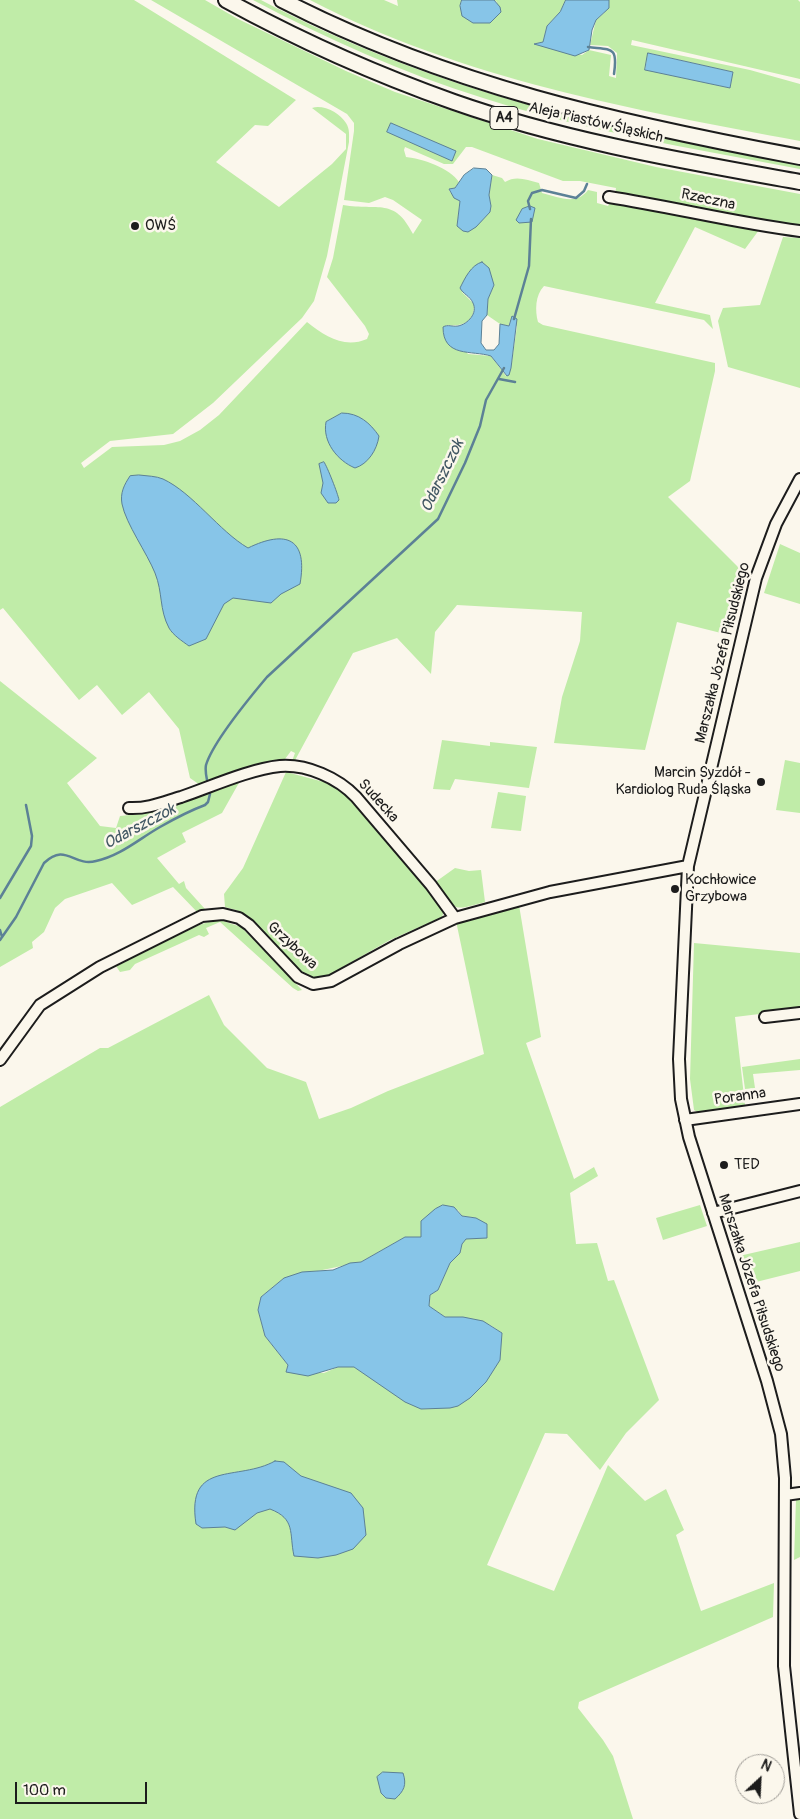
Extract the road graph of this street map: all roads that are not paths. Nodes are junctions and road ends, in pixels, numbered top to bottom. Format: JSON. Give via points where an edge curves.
{"nodes":[{"id":1,"x":226,"y":0,"type":"edge"},
{"id":2,"x":282,"y":0,"type":"edge"},
{"id":3,"x":800,"y":157,"type":"edge"},
{"id":4,"x":800,"y":182,"type":"edge"},
{"id":5,"x":609,"y":197,"type":"dead end"},
{"id":6,"x":800,"y":231,"type":"edge"},
{"id":7,"x":800,"y":480,"type":"edge"},
{"id":8,"x":129,"y":808,"type":"dead end"},
{"id":9,"x":688,"y":866,"type":"junction"},
{"id":10,"x":455,"y":918,"type":"junction"},
{"id":11,"x":800,"y":1013,"type":"edge"},
{"id":12,"x":765,"y":1017,"type":"dead end"},
{"id":13,"x":0,"y":1060,"type":"edge"},
{"id":14,"x":800,"y":1104,"type":"edge"},
{"id":15,"x":684,"y":1120,"type":"junction"},
{"id":16,"x":800,"y":1191,"type":"edge"},
{"id":17,"x":713,"y":1213,"type":"junction"},
{"id":18,"x":800,"y":1494,"type":"edge"},
{"id":19,"x":784,"y":1495,"type":"junction"},
{"id":20,"x":800,"y":1814,"type":"edge"}],
"edges":[{"from":1,"to":4,"type":"highway","name":"Aleja Piastów Śląskich","number":"A4","via":[[334,54],[454,102],[546,130],[650,154]]},
{"from":2,"to":3,"type":"highway","name":"Aleja Piastów Śląskich","number":"A4","via":[[358,37],[481,83],[619,120]]},
{"from":5,"to":6,"type":"street","name":"Rzeczna"},
{"from":7,"to":9,"type":"street","name":"Marszałka Józefa Piłsudskiego","via":[[776,524],[756,578]]},
{"from":8,"to":10,"type":"street","name":"Sudecka","via":[[151,806],[280,766],[325,776],[343,784],[356,797]]},
{"from":9,"to":10,"type":"street","name":"Grzybowa","via":[[543,894]]},
{"from":9,"to":15,"type":"street","name":"Marszałka Józefa Piłsudskiego","via":[[679,1059]]},
{"from":10,"to":13,"type":"street","name":"Grzybowa","via":[[331,981],[319,984],[298,977],[238,918],[223,914],[202,916],[100,967],[40,1005]]},
{"from":11,"to":12,"type":"street"},
{"from":14,"to":15,"type":"street","name":"Poranna"},
{"from":15,"to":17,"type":"street","name":"Marszałka Józefa Piłsudskiego"},
{"from":16,"to":17,"type":"street"},
{"from":17,"to":19,"type":"street","name":"Marszałka Józefa Piłsudskiego","via":[[779,1422],[784,1458]]},
{"from":18,"to":19,"type":"street"},
{"from":19,"to":20,"type":"street","name":"Marszałka Józefa Piłsudskiego","via":[[784,1666]]}]}
